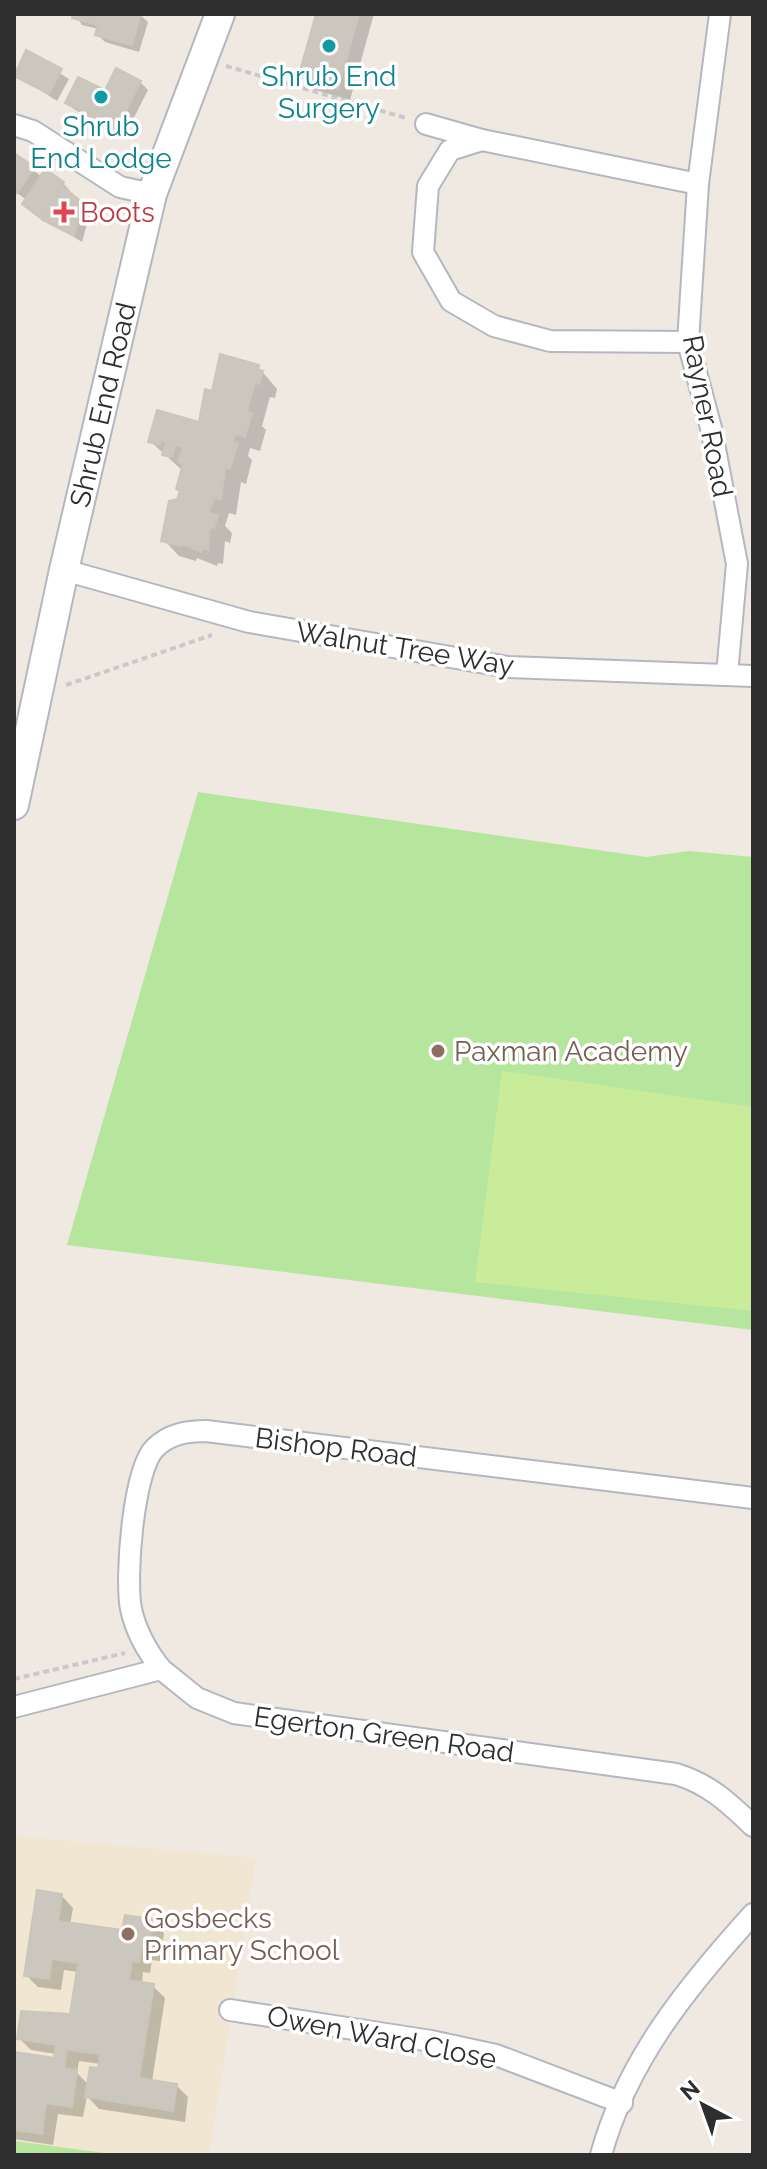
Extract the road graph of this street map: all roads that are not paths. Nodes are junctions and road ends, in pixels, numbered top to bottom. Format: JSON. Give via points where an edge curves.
{"nodes":[{"id":1,"x":220,"y":14,"type":"edge"},
{"id":2,"x":720,"y":14,"type":"edge"},
{"id":3,"x":426,"y":124,"type":"road end"},
{"id":4,"x":14,"y":125,"type":"edge"},
{"id":5,"x":482,"y":140,"type":"junction"},
{"id":6,"x":698,"y":184,"type":"junction"},
{"id":7,"x":152,"y":194,"type":"junction"},
{"id":8,"x":688,"y":342,"type":"junction"},
{"id":9,"x":64,"y":570,"type":"junction"},
{"id":10,"x":727,"y":674,"type":"junction"},
{"id":11,"x":753,"y":676,"type":"edge"},
{"id":12,"x":19,"y":772,"type":"edge"},
{"id":13,"x":14,"y":805,"type":"edge"},
{"id":14,"x":753,"y":1498,"type":"edge"},
{"id":15,"x":161,"y":1669,"type":"junction"},
{"id":16,"x":14,"y":1707,"type":"edge"},
{"id":17,"x":753,"y":1826,"type":"edge"},
{"id":18,"x":753,"y":1914,"type":"edge"},
{"id":19,"x":230,"y":2010,"type":"dead end"},
{"id":20,"x":622,"y":2103,"type":"junction"},
{"id":21,"x":601,"y":2155,"type":"edge"}],
"edges":[{"from":1,"to":7,"type":"main road","name":"Shrub End Road"},
{"from":2,"to":6,"type":"street","name":"Rayner Road"},
{"from":3,"to":5,"type":"street"},
{"from":4,"to":7,"type":"street","via":[[33,131],[120,187]]},
{"from":5,"to":6,"type":"street"},
{"from":5,"to":8,"type":"street","via":[[450,150],[428,186],[423,252],[451,301],[494,326],[550,341]]},
{"from":6,"to":8,"type":"street","name":"Rayner Road"},
{"from":7,"to":9,"type":"main road","name":"Shrub End Road"},
{"from":8,"to":10,"type":"street","name":"Rayner Road","via":[[737,564]]},
{"from":9,"to":10,"type":"street","name":"Walnut Tree Way","via":[[249,622],[508,667]]},
{"from":9,"to":12,"type":"main road","name":"Shrub End Road"},
{"from":10,"to":11,"type":"street","name":"Walnut Tree Way"},
{"from":12,"to":13,"type":"main road","name":"Shrub End Road"},
{"from":14,"to":15,"type":"street","name":"Bishop Road","via":[[186,1432],[152,1449],[143,1468],[130,1576],[131,1608],[145,1648]]},
{"from":15,"to":16,"type":"street"},
{"from":15,"to":17,"type":"street","name":"Egerton Green Road","via":[[197,1698],[234,1713],[676,1774],[720,1795]]},
{"from":18,"to":20,"type":"street","via":[[666,2016]]},
{"from":19,"to":20,"type":"street","name":"Owen Ward Close","via":[[496,2055]]},
{"from":20,"to":21,"type":"street"}]}
